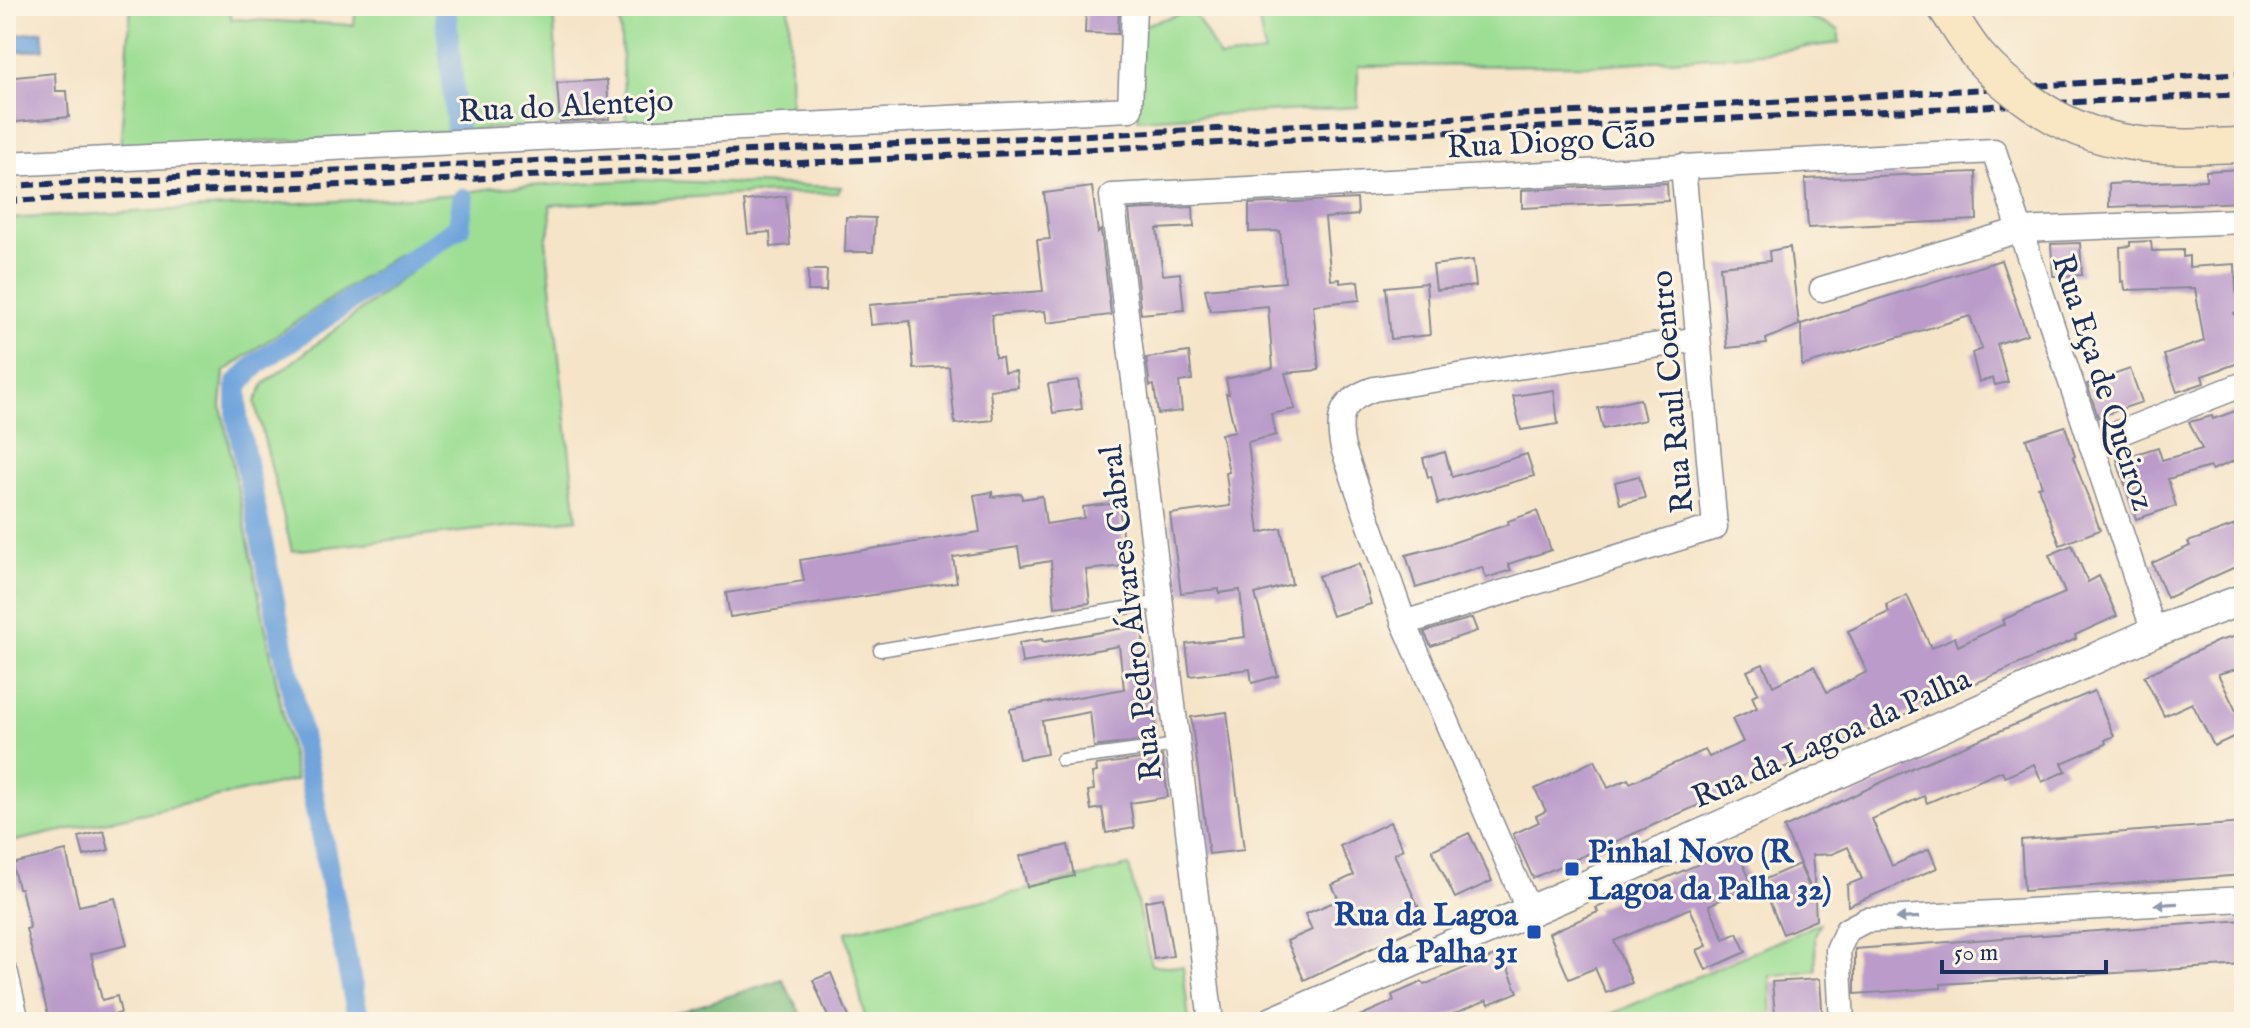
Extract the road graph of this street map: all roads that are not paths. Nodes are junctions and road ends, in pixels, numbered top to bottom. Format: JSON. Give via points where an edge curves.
{"nodes":[{"id":1,"x":1134,"y":6,"type":"edge"},
{"id":2,"x":1944,"y":6,"type":"edge"},
{"id":3,"x":2244,"y":145,"type":"edge"},
{"id":4,"x":1994,"y":151,"type":"joint"},
{"id":5,"x":6,"y":164,"type":"edge"},
{"id":6,"x":1683,"y":166,"type":"junction"},
{"id":7,"x":1112,"y":196,"type":"joint"},
{"id":8,"x":2244,"y":221,"type":"edge"},
{"id":9,"x":2020,"y":230,"type":"junction"},
{"id":10,"x":1822,"y":289,"type":"dead end"},
{"id":11,"x":1698,"y":339,"type":"junction"},
{"id":12,"x":2244,"y":384,"type":"edge"},
{"id":13,"x":2091,"y":444,"type":"junction"},
{"id":14,"x":2244,"y":599,"type":"edge"},
{"id":15,"x":1160,"y":602,"type":"junction"},
{"id":16,"x":1404,"y":623,"type":"junction"},
{"id":17,"x":2154,"y":632,"type":"junction"},
{"id":18,"x":880,"y":650,"type":"dead end"},
{"id":19,"x":1178,"y":745,"type":"junction"},
{"id":20,"x":1062,"y":760,"type":"dead end"},
{"id":21,"x":2244,"y":899,"type":"edge"},
{"id":22,"x":1529,"y":911,"type":"junction"},
{"id":23,"x":6,"y":974,"type":"edge"},
{"id":24,"x":17,"y":1022,"type":"edge"},
{"id":25,"x":1211,"y":1022,"type":"edge"},
{"id":26,"x":1273,"y":1022,"type":"edge"},
{"id":27,"x":1842,"y":1022,"type":"edge"}],
"edges":[{"from":1,"to":5,"type":"street","name":"Rua do Alentejo","via":[[1130,109]]},
{"from":2,"to":3,"type":"main road","bridge":true,"via":[[2002,80],[2072,127],[2140,145]]},
{"from":4,"to":6,"type":"street","name":"Rua Diogo Cão"},
{"from":4,"to":9,"type":"street","name":"Rua Eça de Queiroz"},
{"from":6,"to":7,"type":"street","name":"Rua Diogo Cão"},
{"from":6,"to":11,"type":"street","name":"Rua Raul Coentro"},
{"from":7,"to":15,"type":"street","name":"Rua Pedro Álvares Cabral"},
{"from":8,"to":9,"type":"street"},
{"from":9,"to":10,"type":"street"},
{"from":9,"to":13,"type":"street","name":"Rua Eça de Queiroz"},
{"from":11,"to":16,"type":"street","name":"Rua Raul Coentro","via":[[1715,527]]},
{"from":11,"to":16,"type":"street","via":[[1354,396],[1339,428],[1343,448]]},
{"from":12,"to":13,"type":"street"},
{"from":13,"to":17,"type":"street","name":"Rua Eça de Queiroz"},
{"from":14,"to":17,"type":"street","name":"Rua da Lagoa da Palha"},
{"from":15,"to":18,"type":"lane"},
{"from":15,"to":19,"type":"street","name":"Rua Pedro Álvares Cabral"},
{"from":16,"to":22,"type":"street"},
{"from":17,"to":22,"type":"street","name":"Rua da Lagoa da Palha"},
{"from":19,"to":20,"type":"lane"},
{"from":19,"to":25,"type":"street","name":"Rua Pedro Álvares Cabral"},
{"from":21,"to":27,"type":"street","one_way":true,"via":[[1866,920],[1847,930],[1838,950]]},
{"from":22,"to":26,"type":"street","name":"Rua da Lagoa da Palha"},
{"from":23,"to":24,"type":"street"}]}
